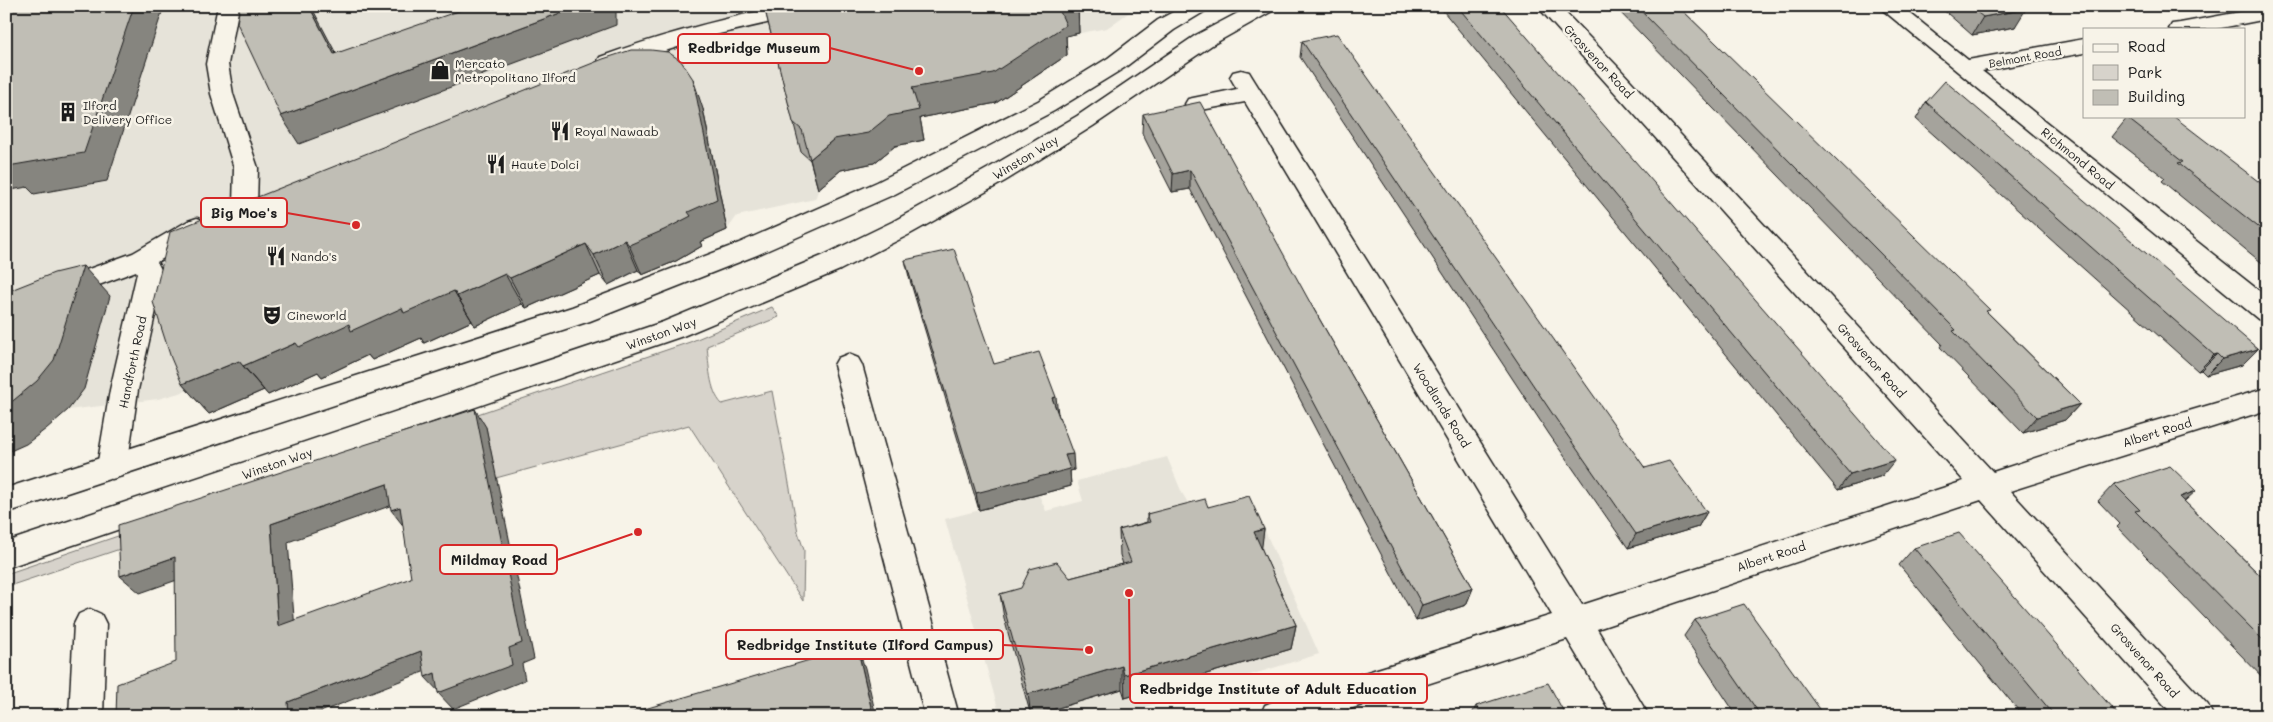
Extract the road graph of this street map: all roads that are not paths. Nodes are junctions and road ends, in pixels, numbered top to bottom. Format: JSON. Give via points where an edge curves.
{"nodes":[{"id":1,"x":229,"y":6,"type":"edge"},
{"id":2,"x":817,"y":6,"type":"edge"},
{"id":3,"x":1200,"y":6,"type":"edge"},
{"id":4,"x":1267,"y":6,"type":"edge"},
{"id":5,"x":1547,"y":6,"type":"edge"},
{"id":6,"x":1888,"y":6,"type":"edge"},
{"id":7,"x":2267,"y":13,"type":"edge"},
{"id":8,"x":2185,"y":28,"type":"edge"},
{"id":9,"x":2083,"y":46,"type":"edge"},
{"id":10,"x":1966,"y":67,"type":"junction"},
{"id":11,"x":586,"y":71,"type":"edge"},
{"id":12,"x":1196,"y":104,"type":"edge"},
{"id":13,"x":270,"y":196,"type":"edge"},
{"id":14,"x":245,"y":206,"type":"junction"},
{"id":15,"x":142,"y":259,"type":"junction"},
{"id":16,"x":6,"y":310,"type":"edge"},
{"id":17,"x":2267,"y":312,"type":"edge"},
{"id":18,"x":848,"y":365,"type":"dead end"},
{"id":19,"x":2267,"y":399,"type":"edge"},
{"id":20,"x":112,"y":468,"type":"junction"},
{"id":21,"x":1987,"y":486,"type":"junction"},
{"id":22,"x":6,"y":501,"type":"edge"},
{"id":23,"x":6,"y":555,"type":"edge"},
{"id":24,"x":1575,"y":622,"type":"junction"},
{"id":25,"x":90,"y":624,"type":"dead end"},
{"id":26,"x":86,"y":716,"type":"edge"},
{"id":27,"x":942,"y":716,"type":"edge"},
{"id":28,"x":1277,"y":716,"type":"edge"},
{"id":29,"x":1632,"y":716,"type":"edge"},
{"id":30,"x":2196,"y":716,"type":"edge"}],
"edges":[{"from":1,"to":14,"type":"street","via":[[217,64],[222,94],[246,168]]},
{"from":2,"to":11,"type":"street","via":[[678,38]]},
{"from":3,"to":20,"type":"street","via":[[1166,25],[1116,63],[1046,106],[886,188],[783,235],[581,314]]},
{"from":4,"to":23,"type":"street","name":"Winston Way","via":[[1204,40],[1085,121],[996,175],[832,263],[673,330]]},
{"from":5,"to":21,"type":"street","name":"Grosvenor Road"},
{"from":6,"to":10,"type":"street","name":"Richmond Road"},
{"from":7,"to":8,"type":"street"},
{"from":9,"to":10,"type":"street","name":"Belmont Road"},
{"from":10,"to":17,"type":"street","name":"Richmond Road"},
{"from":12,"to":24,"type":"street","name":"Woodlands Road","via":[[1246,86]]},
{"from":13,"to":14,"type":"street"},
{"from":14,"to":15,"type":"street","via":[[218,217]]},
{"from":15,"to":16,"type":"street"},
{"from":15,"to":20,"type":"street","name":"Handforth Road","via":[[150,273],[124,390]]},
{"from":18,"to":27,"type":"street"},
{"from":19,"to":21,"type":"street","name":"Albert Road"},
{"from":20,"to":22,"type":"street"},
{"from":21,"to":24,"type":"street","name":"Albert Road"},
{"from":21,"to":30,"type":"street","name":"Grosvenor Road"},
{"from":24,"to":28,"type":"street","name":"Albert Road"},
{"from":24,"to":29,"type":"street","name":"Woodlands Road"},
{"from":25,"to":26,"type":"street"}]}
